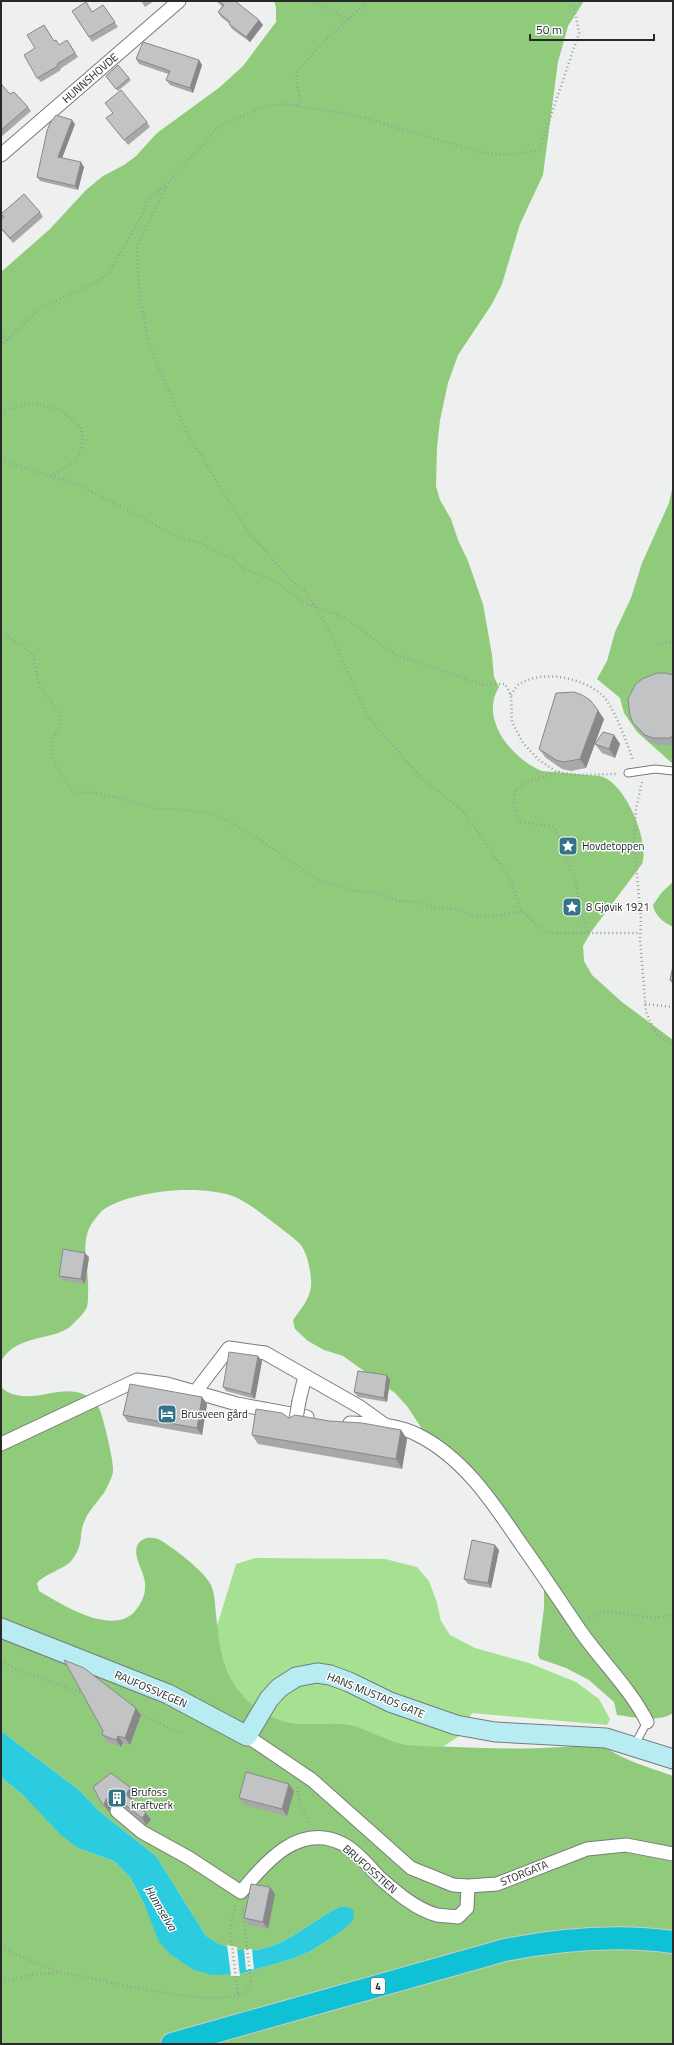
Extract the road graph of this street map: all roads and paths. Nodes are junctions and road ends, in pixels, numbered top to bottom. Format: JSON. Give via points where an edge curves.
{"nodes":[{"id":1,"x":179,"y":1,"type":"edge"},
{"id":2,"x":311,"y":1,"type":"edge"},
{"id":3,"x":368,"y":1,"type":"edge"},
{"id":4,"x":574,"y":2,"type":"edge"},
{"id":5,"x":348,"y":19,"type":"junction"},
{"id":6,"x":296,"y":105,"type":"junction"},
{"id":7,"x":1,"y":155,"type":"edge"},
{"id":8,"x":168,"y":183,"type":"junction"},
{"id":9,"x":1,"y":330,"type":"edge"},
{"id":10,"x":6,"y":342,"type":"junction"},
{"id":11,"x":1,"y":346,"type":"edge"},
{"id":12,"x":1,"y":411,"type":"edge"},
{"id":13,"x":1,"y":461,"type":"edge"},
{"id":14,"x":52,"y":476,"type":"junction"},
{"id":15,"x":315,"y":607,"type":"junction"},
{"id":16,"x":1,"y":632,"type":"edge"},
{"id":17,"x":673,"y":642,"type":"edge"},
{"id":18,"x":658,"y":644,"type":"dead end"},
{"id":19,"x":511,"y":695,"type":"junction"},
{"id":20,"x":645,"y":770,"type":"junction"},
{"id":21,"x":673,"y":771,"type":"edge"},
{"id":22,"x":559,"y":772,"type":"junction"},
{"id":23,"x":632,"y":772,"type":"junction"},
{"id":24,"x":521,"y":911,"type":"junction"},
{"id":25,"x":588,"y":933,"type":"junction"},
{"id":26,"x":640,"y":933,"type":"junction"},
{"id":27,"x":645,"y":1004,"type":"junction"},
{"id":28,"x":673,"y":1007,"type":"edge"},
{"id":29,"x":673,"y":1045,"type":"edge"},
{"id":30,"x":305,"y":1376,"type":"junction"},
{"id":31,"x":196,"y":1391,"type":"junction"},
{"id":32,"x":296,"y":1420,"type":"edge"},
{"id":33,"x":322,"y":1420,"type":"edge"},
{"id":34,"x":337,"y":1422,"type":"edge"},
{"id":35,"x":385,"y":1425,"type":"junction"},
{"id":36,"x":1,"y":1444,"type":"edge"},
{"id":37,"x":673,"y":1615,"type":"edge"},
{"id":38,"x":577,"y":1626,"type":"junction"},
{"id":39,"x":1,"y":1628,"type":"edge"},
{"id":40,"x":1,"y":1661,"type":"edge"},
{"id":41,"x":92,"y":1697,"type":"edge"},
{"id":42,"x":135,"y":1712,"type":"edge"},
{"id":43,"x":647,"y":1722,"type":"joint"},
{"id":44,"x":184,"y":1735,"type":"dead end"},
{"id":45,"x":247,"y":1736,"type":"junction"},
{"id":46,"x":634,"y":1746,"type":"junction"},
{"id":47,"x":673,"y":1759,"type":"edge"},
{"id":48,"x":312,"y":1780,"type":"joint"},
{"id":49,"x":296,"y":1784,"type":"dead end"},
{"id":50,"x":117,"y":1812,"type":"edge"},
{"id":51,"x":311,"y":1837,"type":"junction"},
{"id":52,"x":673,"y":1854,"type":"edge"},
{"id":53,"x":468,"y":1886,"type":"junction"},
{"id":54,"x":241,"y":1892,"type":"junction"},
{"id":55,"x":673,"y":1942,"type":"edge"},
{"id":56,"x":1,"y":1948,"type":"edge"},
{"id":57,"x":59,"y":1972,"type":"junction"},
{"id":58,"x":1,"y":1982,"type":"edge"},
{"id":59,"x":238,"y":1995,"type":"junction"},
{"id":60,"x":172,"y":2044,"type":"edge"}],
"edges":[{"from":1,"to":7,"type":"street","name":"HUNNSHOVDE"},
{"from":2,"to":5,"type":"path"},
{"from":3,"to":5,"type":"path"},
{"from":4,"to":6,"type":"path","via":[[579,34],[539,151],[505,155],[480,152],[354,115]]},
{"from":5,"to":6,"type":"path","via":[[297,72],[300,101]]},
{"from":6,"to":8,"type":"path","via":[[266,106],[220,125]]},
{"from":8,"to":10,"type":"path","via":[[150,197],[109,273],[98,281],[39,309]]},
{"from":8,"to":15,"type":"path","via":[[137,246],[139,290],[148,342],[187,433],[248,532],[292,581],[305,591]]},
{"from":9,"to":10,"type":"path"},
{"from":10,"to":11,"type":"path"},
{"from":12,"to":14,"type":"path","via":[[33,403],[62,410],[82,429],[82,446],[78,459]]},
{"from":13,"to":14,"type":"path"},
{"from":14,"to":15,"type":"path","via":[[75,482],[179,537],[219,552],[244,569],[276,581],[304,603]]},
{"from":15,"to":19,"type":"path","via":[[345,618],[396,654],[483,685],[505,684]]},
{"from":15,"to":24,"type":"path","via":[[328,628],[368,717],[422,779],[463,811],[510,878]]},
{"from":16,"to":24,"type":"path","via":[[33,654],[39,686],[60,715],[60,726],[53,735],[51,756],[75,794],[97,794],[157,809],[208,813],[256,837],[318,880],[355,891],[419,902],[436,908],[460,909],[471,916],[494,916]]},
{"from":17,"to":18,"type":"path"},
{"from":19,"to":22,"type":"path","via":[[512,722],[523,743],[539,760]]},
{"from":19,"to":23,"type":"path","via":[[518,686],[534,678],[566,678],[584,684],[603,695],[621,729]]},
{"from":20,"to":21,"type":"lane"},
{"from":20,"to":23,"type":"lane"},
{"from":20,"to":26,"type":"path","via":[[636,809],[634,842]]},
{"from":22,"to":23,"type":"path","via":[[598,776]]},
{"from":22,"to":25,"type":"path","via":[[527,782],[516,790],[514,810],[521,822],[554,827],[575,875],[580,909]]},
{"from":24,"to":25,"type":"path","via":[[539,928],[551,933]]},
{"from":25,"to":26,"type":"path"},
{"from":26,"to":27,"type":"path"},
{"from":27,"to":28,"type":"path"},
{"from":27,"to":29,"type":"path","via":[[656,1034]]},
{"from":30,"to":31,"type":"street","via":[[265,1353],[229,1348]]},
{"from":30,"to":32,"type":"street","bridge":true},
{"from":30,"to":35,"type":"street","via":[[360,1407]]},
{"from":31,"to":33,"type":"street","via":[[269,1411]]},
{"from":31,"to":36,"type":"street","via":[[137,1380]]},
{"from":34,"to":35,"type":"street"},
{"from":35,"to":38,"type":"street","via":[[418,1434],[445,1452],[472,1477],[498,1510]]},
{"from":37,"to":38,"type":"path","via":[[656,1618],[604,1610]]},
{"from":38,"to":43,"type":"street","via":[[637,1702]]},
{"from":39,"to":45,"type":"main road","name":"RAUFOSSVEGEN","via":[[168,1694]]},
{"from":40,"to":41,"type":"path","via":[[19,1671]]},
{"from":42,"to":44,"type":"path"},
{"from":43,"to":46,"type":"lane"},
{"from":45,"to":46,"type":"main road","name":"HANS MUSTADS GATE","via":[[279,1688],[296,1677],[317,1673],[337,1678],[390,1702],[456,1724],[495,1732],[606,1738]]},
{"from":45,"to":48,"type":"street","name":"RAUFOSSVEGEN"},
{"from":46,"to":47,"type":"main road","name":"HANS MUSTADS GATE"},
{"from":48,"to":53,"type":"street","name":"STORGATA","via":[[411,1868],[453,1885]]},
{"from":49,"to":51,"type":"path","via":[[300,1803],[310,1821]]},
{"from":50,"to":54,"type":"street","via":[[142,1832],[189,1858]]},
{"from":51,"to":53,"type":"street","name":"BRUFOSSTIEN","via":[[329,1838],[345,1845],[409,1902],[437,1915],[458,1917],[467,1908]]},
{"from":51,"to":54,"type":"street","name":"BRUFOSSTIEN","via":[[283,1849]]},
{"from":52,"to":53,"type":"street","name":"STORGATA","via":[[626,1845],[587,1849],[497,1884]]},
{"from":54,"to":59,"type":"path","via":[[234,1906],[230,1929]]},
{"from":54,"to":59,"type":"path","via":[[250,1988]]},
{"from":55,"to":60,"type":"highway","number":"4","via":[[636,1938],[595,1938],[504,1950]]},
{"from":56,"to":57,"type":"path"},
{"from":57,"to":58,"type":"path"},
{"from":57,"to":59,"type":"path","via":[[168,1994],[217,1998]]}]}
